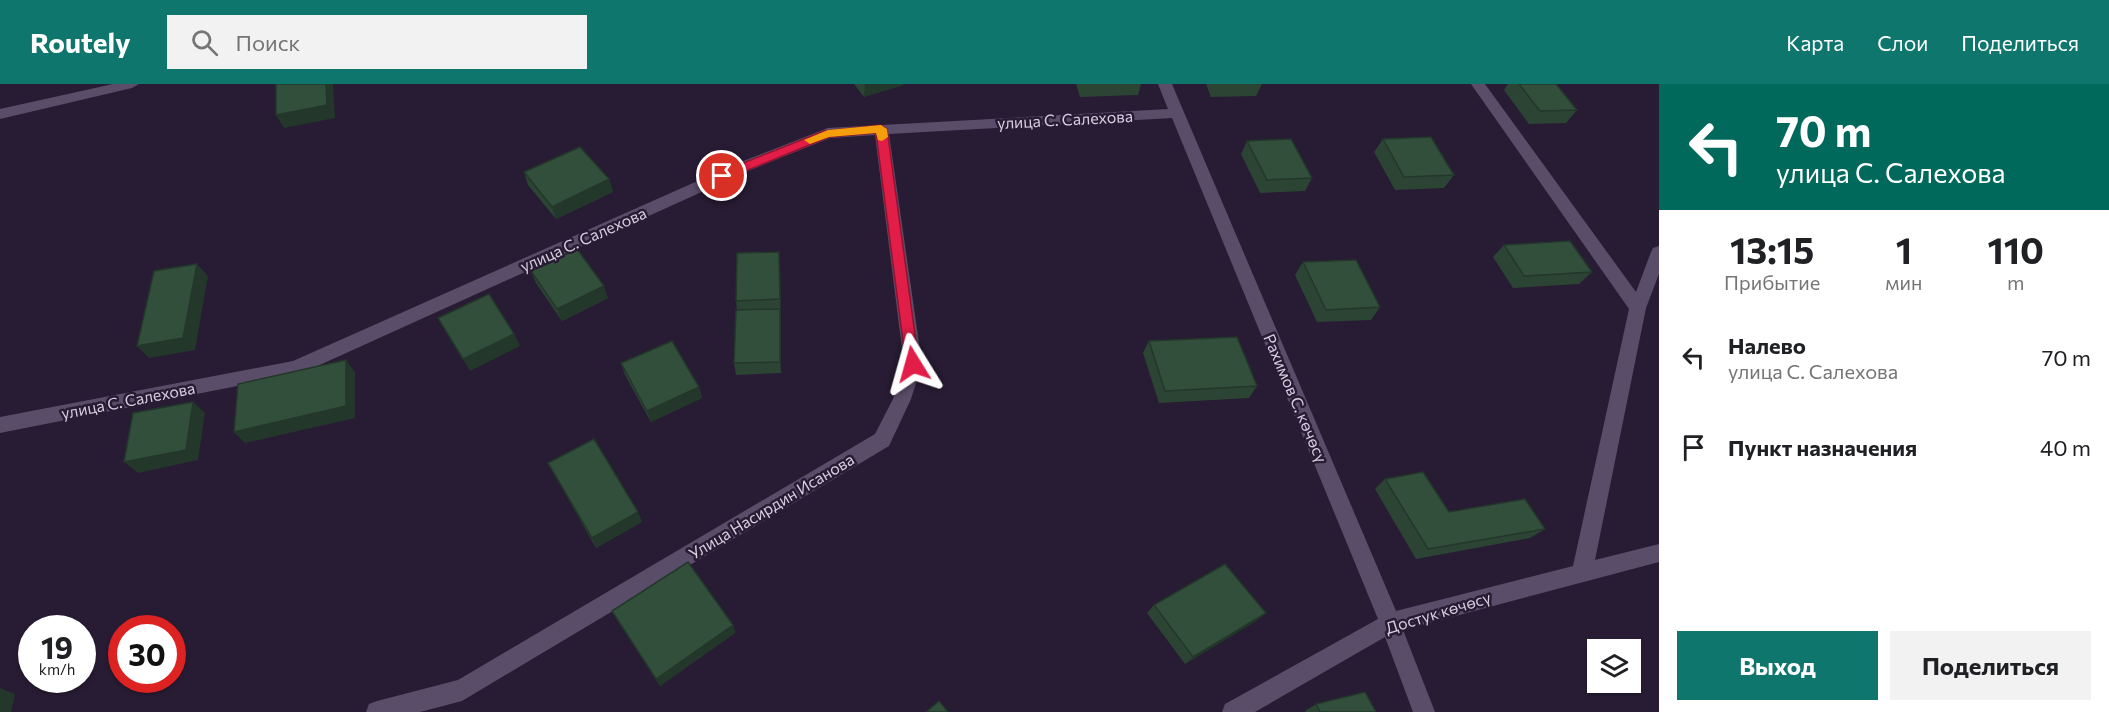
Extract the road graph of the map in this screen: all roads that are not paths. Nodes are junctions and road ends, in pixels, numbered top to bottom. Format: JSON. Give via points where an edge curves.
{"nodes":[{"id":1,"x":132,"y":84,"type":"edge"},
{"id":2,"x":1165,"y":84,"type":"edge"},
{"id":3,"x":1478,"y":84,"type":"edge"},
{"id":4,"x":1176,"y":113,"type":"junction"},
{"id":5,"x":0,"y":114,"type":"edge"},
{"id":6,"x":881,"y":129,"type":"junction"},
{"id":7,"x":1659,"y":252,"type":"edge"},
{"id":8,"x":1638,"y":308,"type":"junction"},
{"id":9,"x":0,"y":425,"type":"edge"},
{"id":10,"x":1659,"y":553,"type":"edge"},
{"id":11,"x":1582,"y":572,"type":"junction"},
{"id":12,"x":1390,"y":624,"type":"junction"},
{"id":13,"x":377,"y":712,"type":"edge"},
{"id":14,"x":1233,"y":712,"type":"edge"},
{"id":15,"x":1424,"y":712,"type":"edge"}],
"edges":[{"from":1,"to":5,"type":"street"},
{"from":2,"to":4,"type":"street","name":"Рахимов С. көчөсү"},
{"from":3,"to":8,"type":"street"},
{"from":4,"to":6,"type":"street","name":"улица С. Салехова"},
{"from":4,"to":12,"type":"street","name":"Рахимов С. көчөсү"},
{"from":6,"to":9,"type":"street","name":"улица С. Салехова","via":[[828,133],[743,167],[296,368]]},
{"from":6,"to":13,"type":"street","name":"Улица Насирдин Исанова","via":[[913,364],[902,399],[882,440],[462,690]]},
{"from":7,"to":8,"type":"street"},
{"from":8,"to":11,"type":"street"},
{"from":10,"to":11,"type":"street","name":"Достук көчөсү"},
{"from":11,"to":12,"type":"street","name":"Достук көчөсү"},
{"from":12,"to":14,"type":"street","name":"Достук көчөсү"},
{"from":12,"to":15,"type":"street","name":"Рахимов С. көчөсү"}]}
